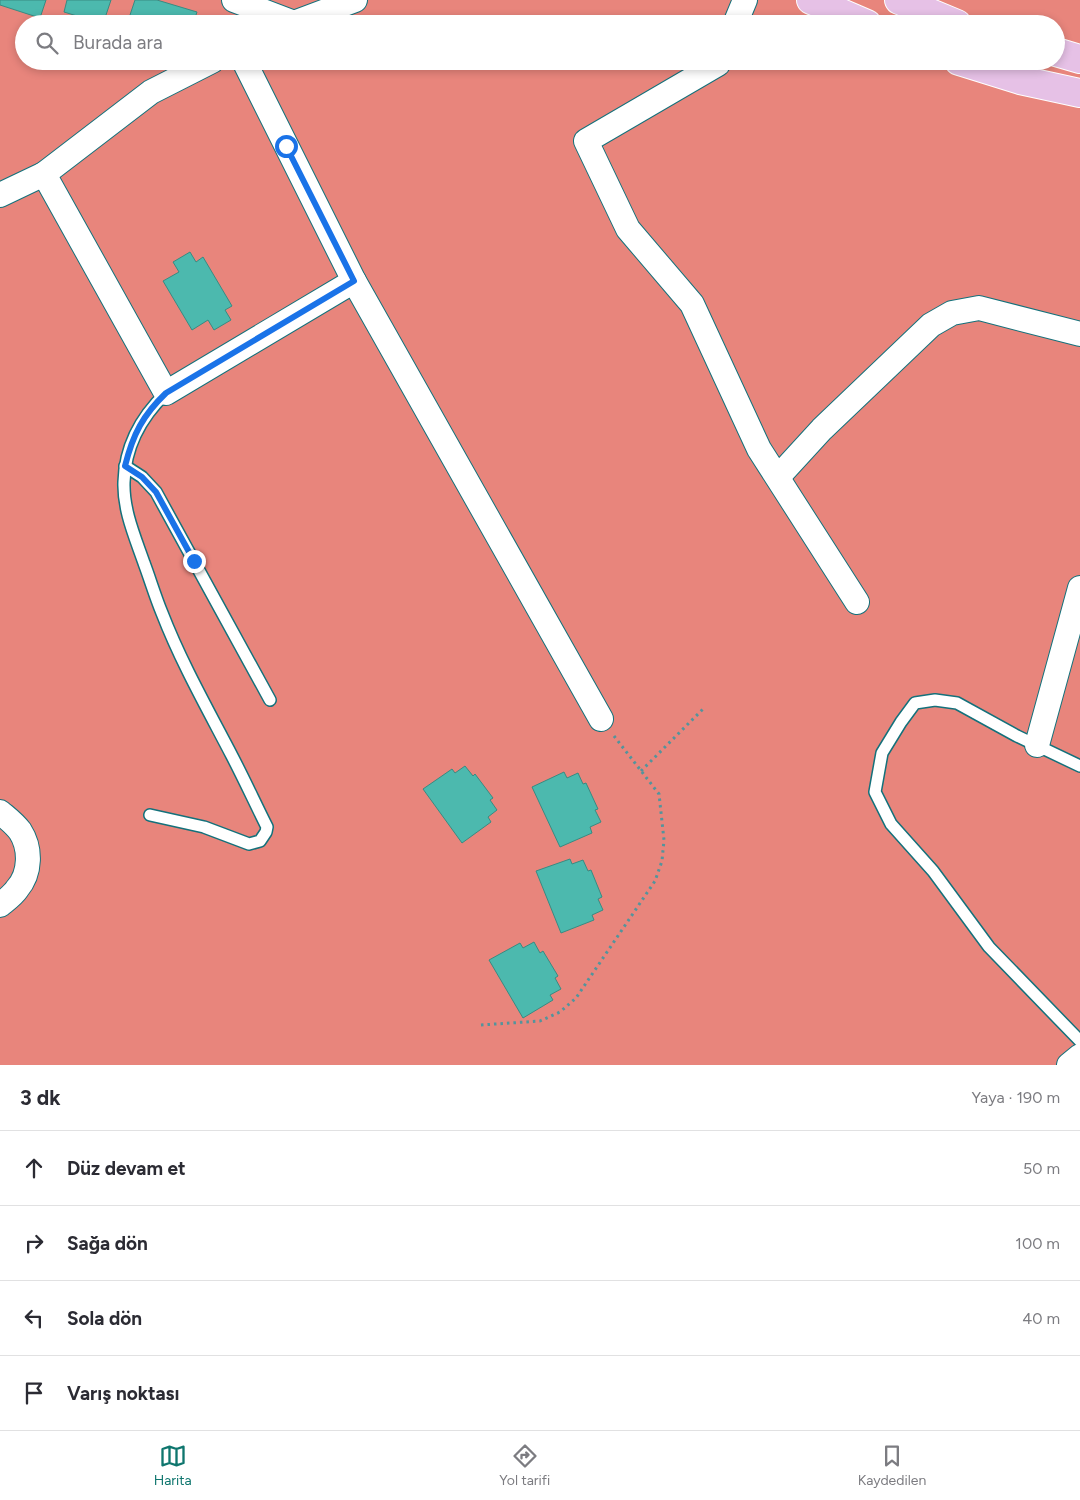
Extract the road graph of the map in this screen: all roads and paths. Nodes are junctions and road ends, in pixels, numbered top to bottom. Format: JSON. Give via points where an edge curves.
{"nodes":[{"id":1,"x":234,"y":0,"type":"edge"},
{"id":2,"x":355,"y":0,"type":"edge"},
{"id":3,"x":745,"y":0,"type":"edge"},
{"id":4,"x":811,"y":0,"type":"edge"},
{"id":5,"x":899,"y":0,"type":"edge"},
{"id":6,"x":272,"y":15,"type":"edge"},
{"id":7,"x":315,"y":15,"type":"edge"},
{"id":8,"x":739,"y":15,"type":"edge"},
{"id":9,"x":846,"y":15,"type":"edge"},
{"id":10,"x":935,"y":15,"type":"edge"},
{"id":11,"x":1065,"y":55,"type":"edge"},
{"id":12,"x":1080,"y":59,"type":"edge"},
{"id":13,"x":194,"y":70,"type":"edge"},
{"id":14,"x":248,"y":70,"type":"edge"},
{"id":15,"x":708,"y":70,"type":"edge"},
{"id":16,"x":988,"y":70,"type":"edge"},
{"id":17,"x":1080,"y":93,"type":"edge"},
{"id":18,"x":44,"y":174,"type":"junction"},
{"id":19,"x":0,"y":195,"type":"edge"},
{"id":20,"x":354,"y":281,"type":"junction"},
{"id":21,"x":1080,"y":334,"type":"edge"},
{"id":22,"x":166,"y":393,"type":"junction"},
{"id":23,"x":125,"y":466,"type":"junction"},
{"id":24,"x":778,"y":477,"type":"junction"},
{"id":25,"x":1080,"y":588,"type":"edge"},
{"id":26,"x":857,"y":602,"type":"dead end"},
{"id":27,"x":270,"y":700,"type":"dead end"},
{"id":28,"x":703,"y":709,"type":"dead end"},
{"id":29,"x":601,"y":719,"type":"joint"},
{"id":30,"x":1037,"y":745,"type":"junction"},
{"id":31,"x":1080,"y":766,"type":"edge"},
{"id":32,"x":641,"y":771,"type":"junction"},
{"id":33,"x":0,"y":812,"type":"edge"},
{"id":34,"x":150,"y":815,"type":"dead end"},
{"id":35,"x":0,"y":905,"type":"edge"},
{"id":36,"x":481,"y":1025,"type":"dead end"},
{"id":37,"x":1080,"y":1041,"type":"edge"},
{"id":38,"x":1080,"y":1056,"type":"edge"},
{"id":39,"x":1069,"y":1065,"type":"edge"}],
"edges":[{"from":1,"to":6,"type":"street"},
{"from":2,"to":7,"type":"street"},
{"from":3,"to":8,"type":"street"},
{"from":4,"to":9,"type":"main road"},
{"from":5,"to":10,"type":"main road"},
{"from":11,"to":12,"type":"main road"},
{"from":13,"to":18,"type":"street","via":[[151,92]]},
{"from":14,"to":20,"type":"street"},
{"from":15,"to":24,"type":"street","via":[[586,141],[628,229],[692,304],[759,449]]},
{"from":16,"to":17,"type":"main road"},
{"from":18,"to":19,"type":"street"},
{"from":18,"to":22,"type":"street"},
{"from":20,"to":22,"type":"street"},
{"from":20,"to":29,"type":"street"},
{"from":21,"to":24,"type":"street","via":[[979,308],[952,313],[931,325],[822,429]]},
{"from":22,"to":23,"type":"lane","via":[[144,417],[129,448]]},
{"from":23,"to":27,"type":"lane","via":[[156,492]]},
{"from":23,"to":34,"type":"lane","via":[[128,518],[162,612],[196,688],[267,827],[260,841],[249,844],[204,827]]},
{"from":24,"to":26,"type":"street"},
{"from":25,"to":30,"type":"street"},
{"from":28,"to":32,"type":"path"},
{"from":29,"to":32,"type":"path"},
{"from":30,"to":31,"type":"lane"},
{"from":30,"to":37,"type":"lane","via":[[957,703],[935,700],[914,703],[882,753],[875,792],[891,824],[933,871],[989,948]]},
{"from":32,"to":36,"type":"path","via":[[659,794],[664,840],[662,861],[655,881],[576,998],[560,1012],[540,1022]]},
{"from":33,"to":35,"type":"street","via":[[20,832],[28,854],[22,882]]},
{"from":38,"to":39,"type":"street"}]}
